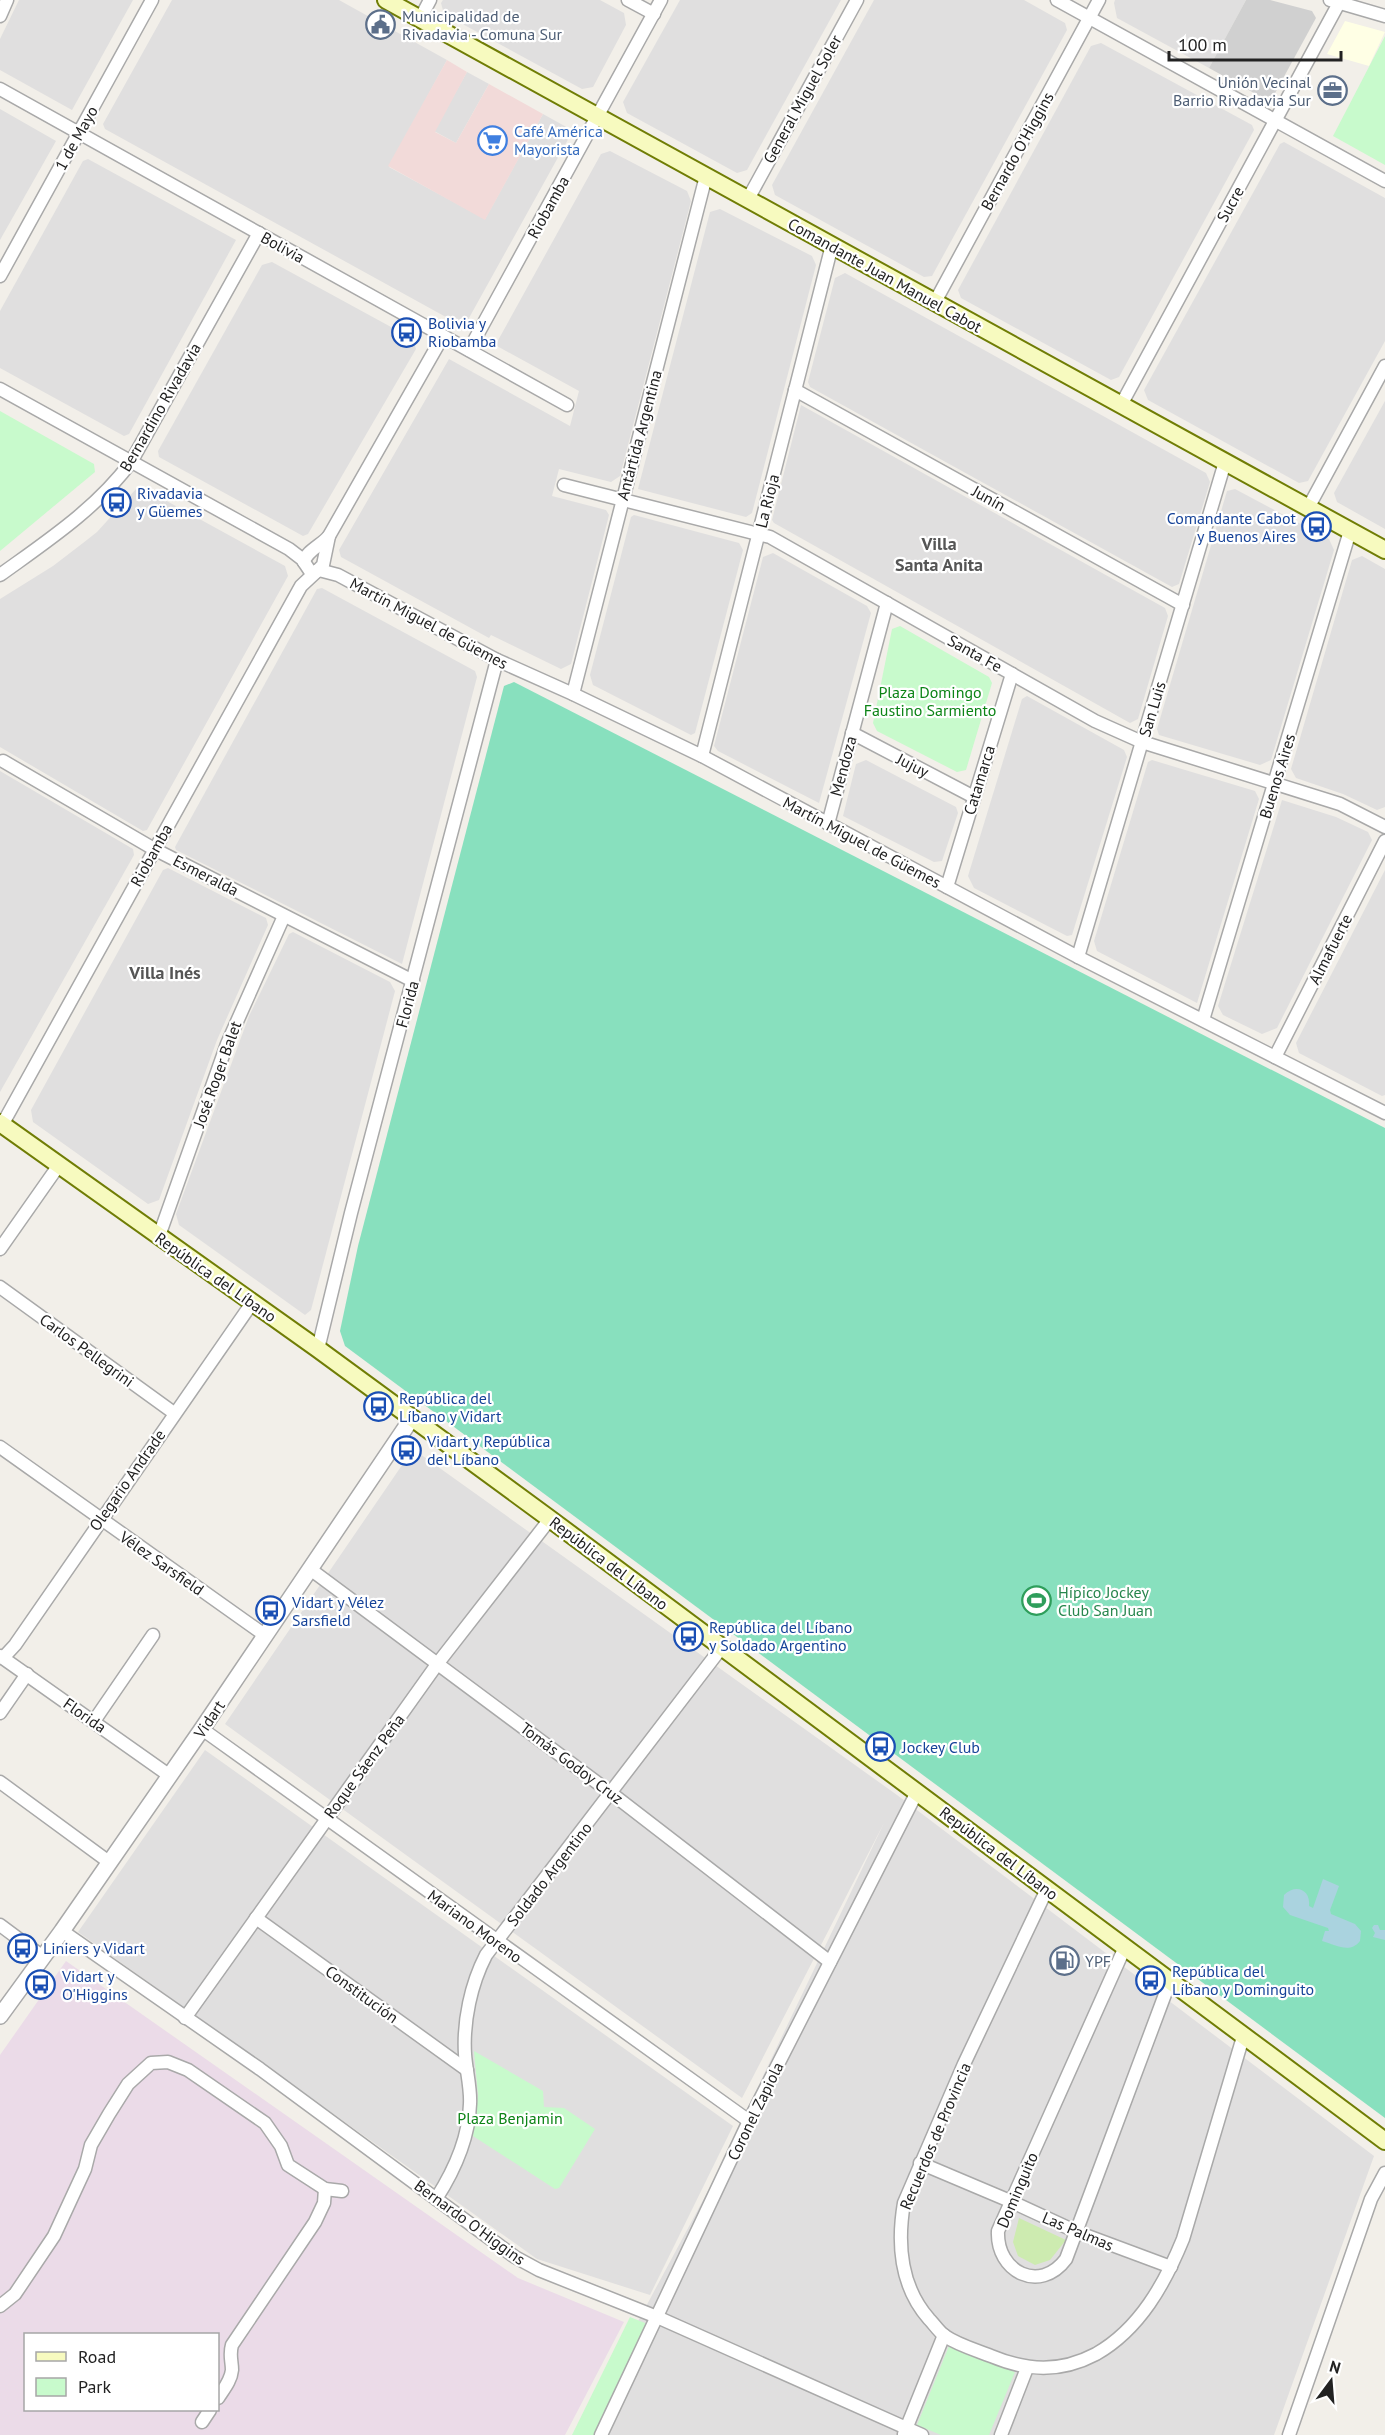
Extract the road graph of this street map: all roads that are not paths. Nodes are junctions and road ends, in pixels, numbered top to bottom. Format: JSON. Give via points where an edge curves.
{"nodes":[{"id":1,"x":7,"y":0,"type":"edge"},
{"id":2,"x":152,"y":0,"type":"edge"},
{"id":3,"x":386,"y":0,"type":"edge"},
{"id":4,"x":430,"y":0,"type":"edge"},
{"id":5,"x":628,"y":0,"type":"edge"},
{"id":6,"x":661,"y":0,"type":"edge"},
{"id":7,"x":857,"y":0,"type":"edge"},
{"id":8,"x":1057,"y":0,"type":"edge"},
{"id":9,"x":1099,"y":0,"type":"edge"},
{"id":10,"x":1334,"y":1,"type":"edge"},
{"id":11,"x":654,"y":14,"type":"junction"},
{"id":12,"x":0,"y":16,"type":"edge"},
{"id":13,"x":1385,"y":16,"type":"edge"},
{"id":14,"x":1089,"y":18,"type":"junction"},
{"id":15,"x":420,"y":19,"type":"junction"},
{"id":16,"x":0,"y":89,"type":"edge"},
{"id":17,"x":598,"y":117,"type":"junction"},
{"id":18,"x":1275,"y":120,"type":"junction"},
{"id":19,"x":79,"y":133,"type":"junction"},
{"id":20,"x":706,"y":176,"type":"junction"},
{"id":21,"x":1385,"y":181,"type":"edge"},
{"id":22,"x":748,"y":199,"type":"junction"},
{"id":23,"x":259,"y":233,"type":"junction"},
{"id":24,"x":832,"y":245,"type":"junction"},
{"id":25,"x":0,"y":276,"type":"edge"},
{"id":26,"x":935,"y":302,"type":"junction"},
{"id":27,"x":442,"y":336,"type":"junction"},
{"id":28,"x":468,"y":350,"type":"junction"},
{"id":29,"x":1385,"y":366,"type":"edge"},
{"id":30,"x":0,"y":389,"type":"edge"},
{"id":31,"x":795,"y":390,"type":"junction"},
{"id":32,"x":567,"y":405,"type":"dead end"},
{"id":33,"x":1121,"y":405,"type":"junction"},
{"id":34,"x":131,"y":462,"type":"junction"},
{"id":35,"x":1225,"y":462,"type":"junction"},
{"id":36,"x":564,"y":485,"type":"dead end"},
{"id":37,"x":622,"y":500,"type":"junction"},
{"id":38,"x":1308,"y":507,"type":"junction"},
{"id":39,"x":1350,"y":531,"type":"junction"},
{"id":40,"x":759,"y":534,"type":"junction"},
{"id":41,"x":329,"y":536,"type":"junction"},
{"id":42,"x":1385,"y":550,"type":"edge"},
{"id":43,"x":307,"y":558,"type":"junction"},
{"id":44,"x":321,"y":565,"type":"junction"},
{"id":45,"x":0,"y":575,"type":"edge"},
{"id":46,"x":301,"y":586,"type":"junction"},
{"id":47,"x":887,"y":603,"type":"junction"},
{"id":48,"x":1183,"y":605,"type":"junction"},
{"id":49,"x":497,"y":660,"type":"junction"},
{"id":50,"x":1012,"y":674,"type":"junction"},
{"id":51,"x":573,"y":694,"type":"junction"},
{"id":52,"x":852,"y":733,"type":"junction"},
{"id":53,"x":1142,"y":742,"type":"junction"},
{"id":54,"x":702,"y":756,"type":"junction"},
{"id":55,"x":3,"y":761,"type":"dead end"},
{"id":56,"x":1275,"y":784,"type":"junction"},
{"id":57,"x":974,"y":797,"type":"junction"},
{"id":58,"x":828,"y":824,"type":"junction"},
{"id":59,"x":1385,"y":827,"type":"edge"},
{"id":60,"x":1385,"y":841,"type":"edge"},
{"id":61,"x":154,"y":849,"type":"junction"},
{"id":62,"x":947,"y":887,"type":"junction"},
{"id":63,"x":284,"y":916,"type":"junction"},
{"id":64,"x":1078,"y":957,"type":"junction"},
{"id":65,"x":413,"y":981,"type":"junction"},
{"id":66,"x":1203,"y":1020,"type":"junction"},
{"id":67,"x":1275,"y":1057,"type":"junction"},
{"id":68,"x":1385,"y":1113,"type":"edge"},
{"id":69,"x":1,"y":1124,"type":"edge"},
{"id":70,"x":59,"y":1165,"type":"junction"},
{"id":71,"x":159,"y":1236,"type":"junction"},
{"id":72,"x":0,"y":1249,"type":"edge"},
{"id":73,"x":0,"y":1287,"type":"edge"},
{"id":74,"x":252,"y":1303,"type":"junction"},
{"id":75,"x":318,"y":1349,"type":"junction"},
{"id":76,"x":174,"y":1413,"type":"junction"},
{"id":77,"x":412,"y":1418,"type":"junction"},
{"id":78,"x":0,"y":1447,"type":"edge"},
{"id":79,"x":101,"y":1519,"type":"junction"},
{"id":80,"x":550,"y":1519,"type":"junction"},
{"id":81,"x":310,"y":1569,"type":"junction"},
{"id":82,"x":153,"y":1635,"type":"dead end"},
{"id":83,"x":266,"y":1636,"type":"junction"},
{"id":84,"x":722,"y":1647,"type":"junction"},
{"id":85,"x":2,"y":1657,"type":"edge"},
{"id":86,"x":438,"y":1663,"type":"junction"},
{"id":87,"x":27,"y":1674,"type":"junction"},
{"id":88,"x":0,"y":1713,"type":"edge"},
{"id":89,"x":94,"y":1721,"type":"junction"},
{"id":90,"x":202,"y":1729,"type":"junction"},
{"id":91,"x":170,"y":1776,"type":"junction"},
{"id":92,"x":0,"y":1782,"type":"edge"},
{"id":93,"x":917,"y":1792,"type":"junction"},
{"id":94,"x":611,"y":1793,"type":"junction"},
{"id":95,"x":326,"y":1818,"type":"junction"},
{"id":96,"x":109,"y":1862,"type":"junction"},
{"id":97,"x":1047,"y":1889,"type":"junction"},
{"id":98,"x":256,"y":1918,"type":"junction"},
{"id":99,"x":0,"y":1925,"type":"edge"},
{"id":100,"x":62,"y":1931,"type":"junction"},
{"id":101,"x":497,"y":1941,"type":"junction"},
{"id":102,"x":1125,"y":1947,"type":"junction"},
{"id":103,"x":43,"y":1957,"type":"junction"},
{"id":104,"x":830,"y":1962,"type":"junction"},
{"id":105,"x":1170,"y":1981,"type":"junction"},
{"id":106,"x":0,"y":2016,"type":"edge"},
{"id":107,"x":185,"y":2018,"type":"junction"},
{"id":108,"x":1243,"y":2037,"type":"junction"},
{"id":109,"x":467,"y":2070,"type":"junction"},
{"id":110,"x":749,"y":2121,"type":"junction"},
{"id":111,"x":1385,"y":2141,"type":"edge"},
{"id":112,"x":920,"y":2163,"type":"junction"},
{"id":113,"x":1385,"y":2173,"type":"edge"},
{"id":114,"x":325,"y":2189,"type":"junction"},
{"id":115,"x":342,"y":2191,"type":"dead end"},
{"id":116,"x":436,"y":2199,"type":"junction"},
{"id":117,"x":1010,"y":2201,"type":"junction"},
{"id":118,"x":1077,"y":2232,"type":"junction"},
{"id":119,"x":1171,"y":2267,"type":"junction"},
{"id":120,"x":0,"y":2306,"type":"edge"},
{"id":121,"x":657,"y":2317,"type":"junction"},
{"id":122,"x":944,"y":2336,"type":"junction"},
{"id":123,"x":1027,"y":2368,"type":"junction"},
{"id":124,"x":219,"y":2396,"type":"edge"},
{"id":125,"x":209,"y":2411,"type":"edge"},
{"id":126,"x":202,"y":2422,"type":"dead end"},
{"id":127,"x":905,"y":2431,"type":"edge"},
{"id":128,"x":602,"y":2435,"type":"edge"},
{"id":129,"x":922,"y":2435,"type":"edge"},
{"id":130,"x":1001,"y":2435,"type":"edge"},
{"id":131,"x":1288,"y":2435,"type":"edge"}],
"edges":[{"from":1,"to":12,"type":"street"},
{"from":2,"to":19,"type":"street","name":"1 de Mayo"},
{"from":3,"to":15,"type":"main road","name":"Comandante Juan Manuel Cabot"},
{"from":4,"to":15,"type":"street"},
{"from":5,"to":11,"type":"street"},
{"from":6,"to":11,"type":"street","name":"Riobamba"},
{"from":7,"to":22,"type":"street","name":"General Miguel Soler"},
{"from":8,"to":14,"type":"street"},
{"from":9,"to":14,"type":"street","name":"Bernardo O'Higgins"},
{"from":10,"to":13,"type":"street"},
{"from":10,"to":18,"type":"street","name":"Sucre"},
{"from":11,"to":17,"type":"street","name":"Riobamba"},
{"from":14,"to":18,"type":"street"},
{"from":14,"to":26,"type":"street","name":"Bernardo O'Higgins"},
{"from":15,"to":17,"type":"main road","name":"Comandante Juan Manuel Cabot"},
{"from":16,"to":19,"type":"street","name":"Bolivia"},
{"from":17,"to":20,"type":"main road","name":"Comandante Juan Manuel Cabot"},
{"from":17,"to":28,"type":"street","name":"Riobamba"},
{"from":18,"to":21,"type":"street"},
{"from":18,"to":33,"type":"street","name":"Sucre"},
{"from":19,"to":23,"type":"street","name":"Bolivia"},
{"from":19,"to":25,"type":"street","name":"1 de Mayo"},
{"from":20,"to":22,"type":"main road","name":"Comandante Juan Manuel Cabot"},
{"from":20,"to":37,"type":"street","name":"Antártida Argentina"},
{"from":22,"to":24,"type":"main road","name":"Comandante Juan Manuel Cabot"},
{"from":23,"to":27,"type":"street","name":"Bolivia"},
{"from":23,"to":34,"type":"street","name":"Bernardino Rivadavia"},
{"from":24,"to":26,"type":"main road","name":"Comandante Juan Manuel Cabot"},
{"from":24,"to":31,"type":"street","name":"La Rioja"},
{"from":26,"to":33,"type":"main road","name":"Comandante Juan Manuel Cabot"},
{"from":27,"to":28,"type":"street","name":"Bolivia"},
{"from":27,"to":41,"type":"street"},
{"from":28,"to":32,"type":"street","name":"Bolivia"},
{"from":29,"to":38,"type":"street"},
{"from":30,"to":34,"type":"street"},
{"from":31,"to":40,"type":"street","name":"La Rioja"},
{"from":31,"to":48,"type":"street","name":"Junín"},
{"from":33,"to":35,"type":"main road","name":"Comandante Juan Manuel Cabot"},
{"from":34,"to":43,"type":"street"},
{"from":34,"to":45,"type":"street","name":"Bernardino Rivadavia","via":[[69,526]]},
{"from":35,"to":38,"type":"main road","name":"Comandante Juan Manuel Cabot"},
{"from":35,"to":48,"type":"street","name":"San Luis"},
{"from":36,"to":37,"type":"street","name":"Santa Fe"},
{"from":37,"to":40,"type":"street","name":"Santa Fe"},
{"from":37,"to":51,"type":"street","name":"Antártida Argentina"},
{"from":38,"to":39,"type":"main road","name":"Comandante Juan Manuel Cabot"},
{"from":39,"to":42,"type":"main road","name":"Comandante Juan Manuel Cabot"},
{"from":39,"to":56,"type":"street","name":"Buenos Aires"},
{"from":40,"to":47,"type":"street","name":"Santa Fe"},
{"from":40,"to":54,"type":"street","name":"La Rioja"},
{"from":41,"to":43,"type":"street"},
{"from":41,"to":44,"type":"street"},
{"from":43,"to":44,"type":"street","via":[[320,554]]},
{"from":43,"to":44,"type":"street","via":[[307,569]]},
{"from":43,"to":46,"type":"street","name":"Riobamba"},
{"from":44,"to":46,"type":"street","name":"Riobamba"},
{"from":44,"to":49,"type":"street","name":"Martín Miguel de Güemes"},
{"from":46,"to":61,"type":"street","name":"Riobamba"},
{"from":47,"to":50,"type":"street","name":"Santa Fe"},
{"from":47,"to":52,"type":"street","name":"Mendoza"},
{"from":48,"to":53,"type":"street","name":"San Luis"},
{"from":49,"to":51,"type":"street","name":"Martín Miguel de Güemes"},
{"from":49,"to":65,"type":"street","name":"Florida"},
{"from":50,"to":53,"type":"street","name":"Santa Fe"},
{"from":50,"to":57,"type":"street","name":"Catamarca"},
{"from":51,"to":54,"type":"street","name":"Martín Miguel de Güemes"},
{"from":52,"to":57,"type":"street","name":"Jujuy"},
{"from":52,"to":58,"type":"street","name":"Mendoza"},
{"from":53,"to":56,"type":"street","name":"Santa Fe"},
{"from":53,"to":64,"type":"street","name":"San Luis"},
{"from":54,"to":58,"type":"street","name":"Martín Miguel de Güemes"},
{"from":55,"to":61,"type":"street","name":"Esmeralda"},
{"from":56,"to":59,"type":"street","name":"Santa Fe","via":[[1341,804]]},
{"from":56,"to":66,"type":"street","name":"Buenos Aires"},
{"from":57,"to":62,"type":"street","name":"Catamarca"},
{"from":58,"to":62,"type":"street","name":"Martín Miguel de Güemes"},
{"from":60,"to":67,"type":"street","name":"Almafuerte"},
{"from":61,"to":63,"type":"street","name":"Esmeralda"},
{"from":61,"to":69,"type":"street","name":"Riobamba"},
{"from":62,"to":64,"type":"street","name":"Martín Miguel de Güemes"},
{"from":63,"to":65,"type":"street","name":"Esmeralda"},
{"from":63,"to":71,"type":"street","name":"José Roger Balet","via":[[227,1044]]},
{"from":64,"to":66,"type":"street","name":"Martín Miguel de Güemes"},
{"from":65,"to":75,"type":"street","name":"Florida"},
{"from":66,"to":67,"type":"street","name":"Martín Miguel de Güemes"},
{"from":67,"to":68,"type":"street","name":"Martín Miguel de Güemes"},
{"from":69,"to":70,"type":"main road","name":"República del Líbano"},
{"from":70,"to":71,"type":"main road","name":"República del Líbano"},
{"from":70,"to":72,"type":"street"},
{"from":71,"to":74,"type":"main road","name":"República del Líbano"},
{"from":73,"to":76,"type":"street","name":"Carlos Pellegrini"},
{"from":74,"to":75,"type":"main road","name":"República del Líbano"},
{"from":74,"to":76,"type":"street","name":"Olegario Andrade"},
{"from":75,"to":77,"type":"main road","name":"República del Líbano"},
{"from":76,"to":79,"type":"street","name":"Olegario Andrade"},
{"from":77,"to":80,"type":"main road","name":"República del Líbano"},
{"from":77,"to":81,"type":"street","name":"Vidart"},
{"from":78,"to":79,"type":"street","name":"Vélez Sarsfield"},
{"from":79,"to":83,"type":"street","name":"Vélez Sarsfield"},
{"from":79,"to":85,"type":"street","name":"Olegario Andrade","via":[[15,1645]]},
{"from":80,"to":84,"type":"main road","name":"República del Líbano"},
{"from":80,"to":86,"type":"street","name":"Roque Sáenz Peña"},
{"from":81,"to":83,"type":"street","name":"Vidart"},
{"from":81,"to":86,"type":"street","name":"Tomás Godoy Cruz"},
{"from":82,"to":89,"type":"street"},
{"from":83,"to":90,"type":"street","name":"Vidart"},
{"from":84,"to":93,"type":"main road","name":"República del Líbano"},
{"from":84,"to":94,"type":"street","name":"Soldado Argentino"},
{"from":85,"to":87,"type":"street","name":"Florida"},
{"from":86,"to":94,"type":"street","name":"Tomás Godoy Cruz"},
{"from":86,"to":95,"type":"street","name":"Roque Sáenz Peña"},
{"from":87,"to":88,"type":"street"},
{"from":87,"to":89,"type":"street","name":"Florida"},
{"from":89,"to":91,"type":"street","name":"Florida"},
{"from":90,"to":91,"type":"street","name":"Vidart"},
{"from":90,"to":95,"type":"street","name":"Mariano Moreno"},
{"from":91,"to":96,"type":"street","name":"Vidart"},
{"from":92,"to":96,"type":"street"},
{"from":93,"to":97,"type":"main road","name":"República del Líbano"},
{"from":93,"to":104,"type":"street","name":"Coronel Zapiola"},
{"from":94,"to":101,"type":"street","name":"Soldado Argentino"},
{"from":94,"to":104,"type":"street","name":"Tomás Godoy Cruz"},
{"from":95,"to":98,"type":"street","name":"Roque Sáenz Peña"},
{"from":95,"to":101,"type":"street","name":"Mariano Moreno"},
{"from":96,"to":100,"type":"street","name":"Vidart"},
{"from":97,"to":102,"type":"main road","name":"República del Líbano"},
{"from":97,"to":112,"type":"street","name":"Recuerdos de Provincia"},
{"from":98,"to":107,"type":"street","name":"Roque Sáenz Peña"},
{"from":98,"to":109,"type":"street","name":"Constitución"},
{"from":99,"to":103,"type":"street"},
{"from":100,"to":103,"type":"street","name":"Vidart"},
{"from":100,"to":107,"type":"street","name":"Bernardo O'Higgins"},
{"from":101,"to":109,"type":"street","name":"Soldado Argentino","via":[[477,1972],[471,1997],[465,2036]]},
{"from":101,"to":110,"type":"street","name":"Mariano Moreno"},
{"from":102,"to":105,"type":"main road","name":"República del Líbano"},
{"from":102,"to":117,"type":"street","name":"Dominguito"},
{"from":103,"to":106,"type":"street","name":"Vidart"},
{"from":104,"to":110,"type":"street","name":"Coronel Zapiola"},
{"from":105,"to":108,"type":"main road","name":"República del Líbano"},
{"from":105,"to":118,"type":"street","name":"Dominguito"},
{"from":107,"to":116,"type":"street","name":"Bernardo O'Higgins"},
{"from":108,"to":111,"type":"main road","name":"República del Líbano"},
{"from":108,"to":119,"type":"street","name":"Recuerdos de Provincia","via":[[1183,2239]]},
{"from":109,"to":116,"type":"street","name":"Soldado Argentino","via":[[471,2104],[465,2133],[452,2173]]},
{"from":110,"to":121,"type":"street","name":"Coronel Zapiola"},
{"from":112,"to":117,"type":"street","name":"Las Palmas"},
{"from":112,"to":122,"type":"street","name":"Recuerdos de Provincia","via":[[904,2203],[901,2257],[907,2283],[922,2311]]},
{"from":113,"to":131,"type":"street","via":[[1371,2199]]},
{"from":114,"to":115,"type":"street"},
{"from":114,"to":120,"type":"street","via":[[288,2165],[266,2123],[188,2070],[168,2062],[151,2063],[128,2084],[91,2145],[85,2169],[54,2236],[15,2294]]},
{"from":114,"to":124,"type":"street","via":[[324,2204],[315,2222],[232,2345],[231,2378]]},
{"from":116,"to":121,"type":"street","name":"Bernardo O'Higgins","via":[[539,2270]]},
{"from":117,"to":118,"type":"street","name":"Las Palmas"},
{"from":117,"to":118,"type":"street","name":"Dominguito","via":[[998,2241],[999,2250],[1017,2271],[1043,2277],[1058,2270]]},
{"from":118,"to":119,"type":"street","name":"Las Palmas"},
{"from":119,"to":123,"type":"street","name":"Recuerdos de Provincia","via":[[1142,2314],[1116,2341],[1075,2363]]},
{"from":121,"to":127,"type":"street","name":"Bernardo O'Higgins"},
{"from":121,"to":128,"type":"street","name":"Coronel Zapiola"},
{"from":122,"to":123,"type":"street","name":"Recuerdos de Provincia"},
{"from":122,"to":127,"type":"street"},
{"from":123,"to":130,"type":"street"},
{"from":125,"to":126,"type":"street"},
{"from":127,"to":129,"type":"street","name":"Bernardo O'Higgins"}]}
